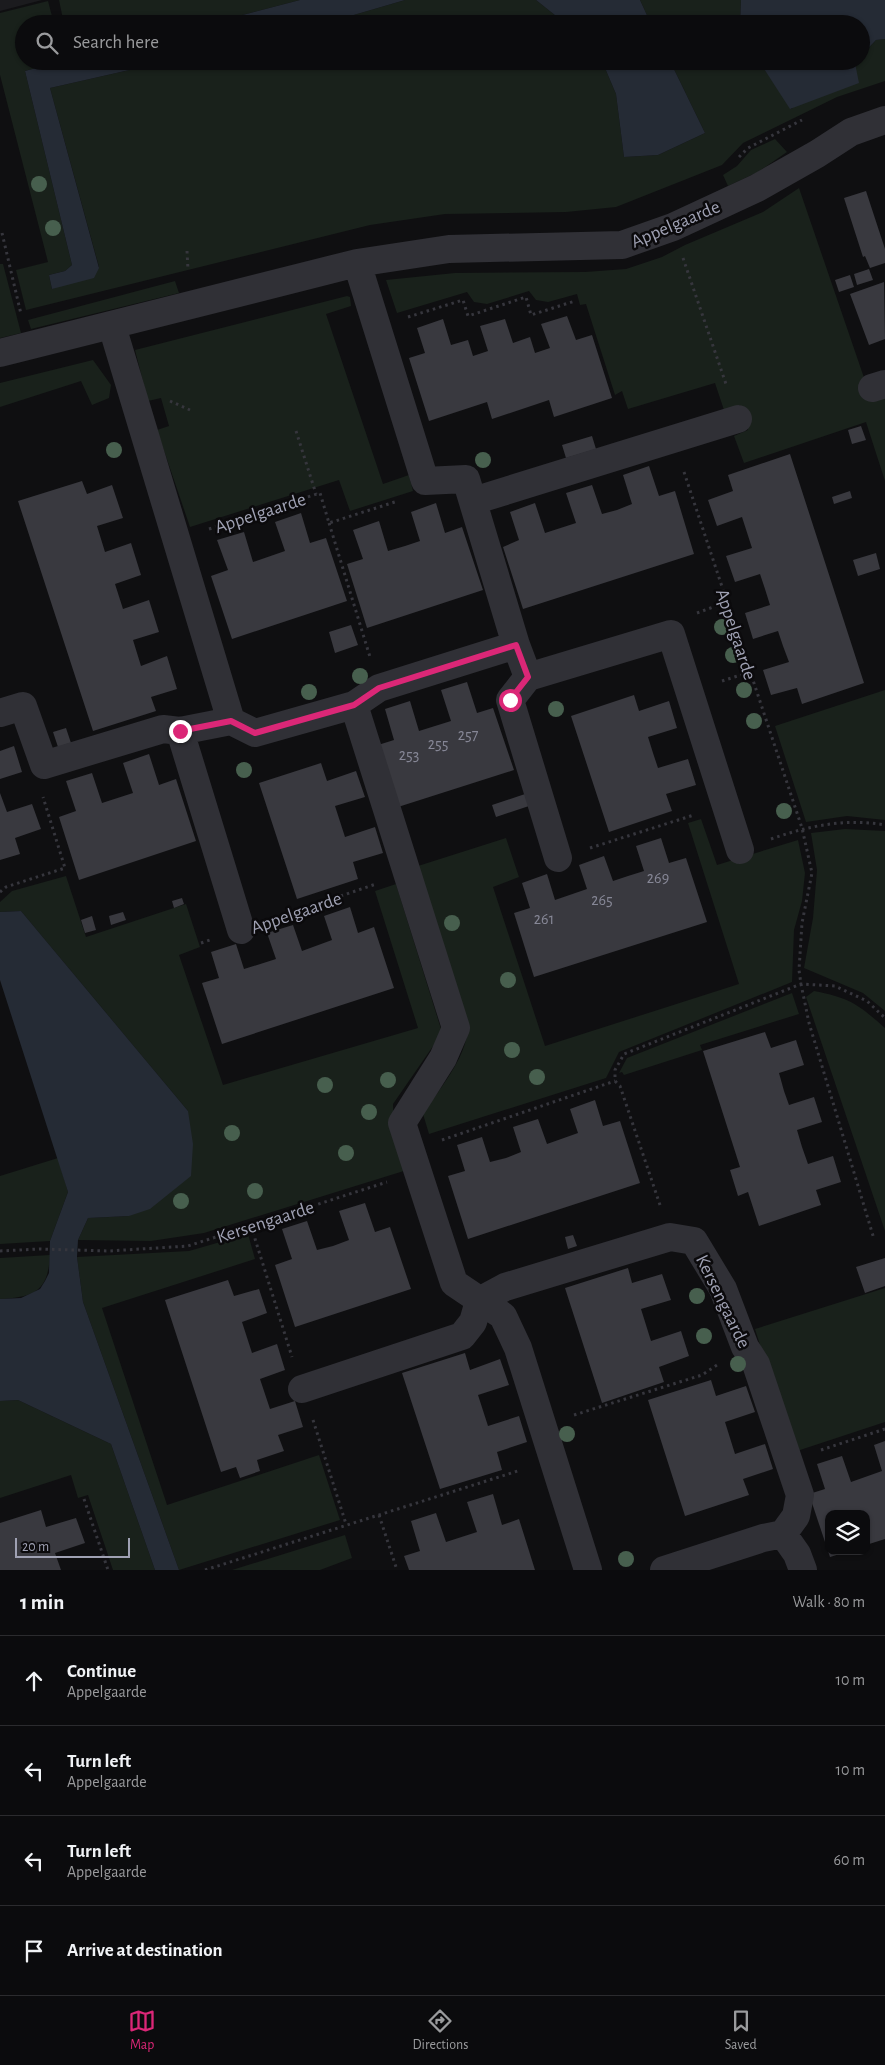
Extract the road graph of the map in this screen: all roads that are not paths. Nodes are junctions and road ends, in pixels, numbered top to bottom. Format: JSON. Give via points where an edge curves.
{"nodes":[{"id":1,"x":885,"y":120,"type":"edge"},
{"id":2,"x":357,"y":263,"type":"junction"},
{"id":3,"x":112,"y":326,"type":"junction"},
{"id":4,"x":0,"y":353,"type":"edge"},
{"id":5,"x":738,"y":420,"type":"road end"},
{"id":6,"x":473,"y":501,"type":"junction"},
{"id":7,"x":516,"y":645,"type":"junction"},
{"id":8,"x":528,"y":677,"type":"junction"},
{"id":9,"x":354,"y":705,"type":"junction"},
{"id":10,"x":0,"y":713,"type":"edge"},
{"id":11,"x":231,"y":721,"type":"junction"},
{"id":12,"x":180,"y":731,"type":"junction"},
{"id":13,"x":740,"y":850,"type":"dead end"},
{"id":14,"x":558,"y":858,"type":"road end"},
{"id":15,"x":241,"y":930,"type":"road end"},
{"id":16,"x":480,"y":1301,"type":"junction"},
{"id":17,"x":302,"y":1388,"type":"dead end"},
{"id":18,"x":784,"y":1534,"type":"junction"},
{"id":19,"x":588,"y":1570,"type":"edge"},
{"id":20,"x":664,"y":1570,"type":"edge"},
{"id":21,"x":803,"y":1570,"type":"edge"}],
"edges":[{"from":1,"to":2,"type":"street","name":"Appelgaarde","via":[[851,132],[756,188],[673,227],[622,245],[449,249]]},
{"from":2,"to":3,"type":"street","name":"Appelgaarde"},
{"from":2,"to":6,"type":"street","via":[[426,481],[466,479]]},
{"from":3,"to":4,"type":"street","name":"Appelgaarde"},
{"from":3,"to":11,"type":"street"},
{"from":5,"to":6,"type":"street"},
{"from":6,"to":7,"type":"street"},
{"from":7,"to":8,"type":"street"},
{"from":7,"to":9,"type":"street","via":[[379,688]]},
{"from":8,"to":13,"type":"street","via":[[672,634]]},
{"from":8,"to":14,"type":"street","via":[[510,700]]},
{"from":9,"to":11,"type":"street","via":[[255,733]]},
{"from":9,"to":16,"type":"street","via":[[456,1028],[443,1058],[402,1123],[454,1283]]},
{"from":10,"to":12,"type":"street","via":[[23,706],[44,765],[163,729]]},
{"from":11,"to":12,"type":"street"},
{"from":12,"to":15,"type":"street","name":"Appelgaarde"},
{"from":16,"to":17,"type":"street","via":[[473,1322],[462,1336]]},
{"from":16,"to":18,"type":"street","name":"Kersengaarde","via":[[505,1287],[670,1237],[694,1241],[723,1289],[745,1347],[756,1364],[790,1460],[800,1495],[796,1516]]},
{"from":16,"to":19,"type":"street","via":[[503,1316],[518,1348]]},
{"from":18,"to":20,"type":"street"},
{"from":18,"to":21,"type":"street"}]}
